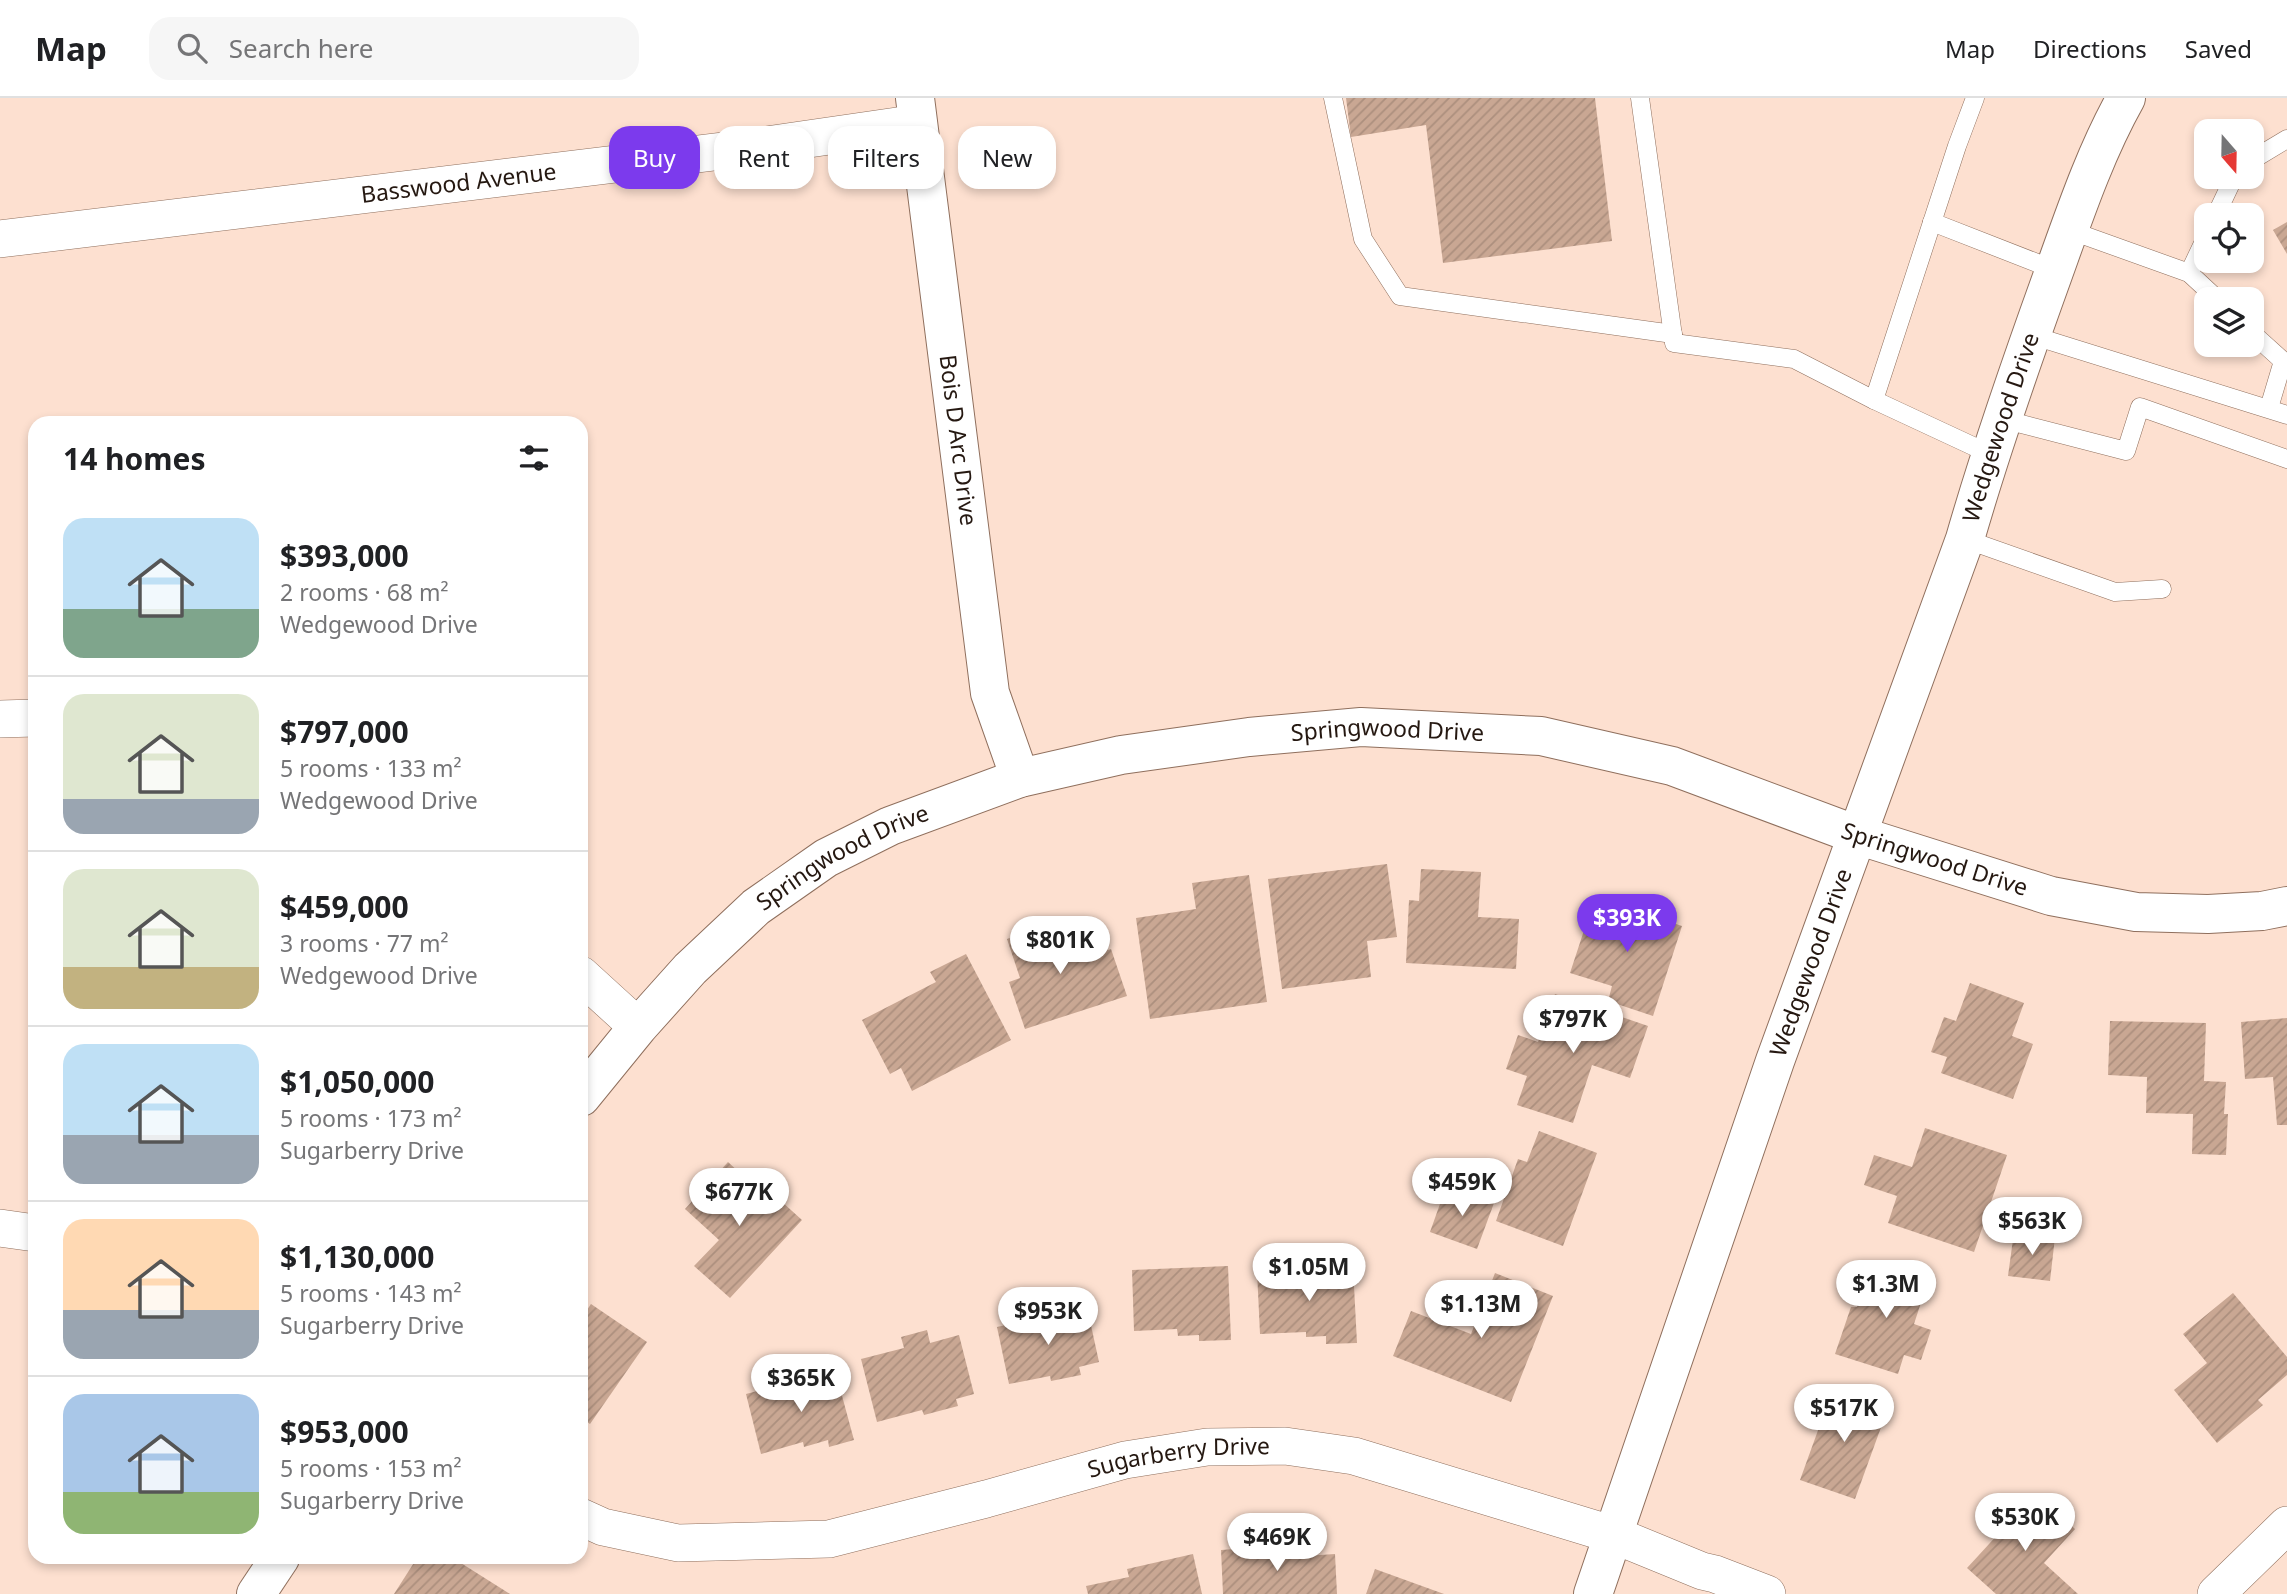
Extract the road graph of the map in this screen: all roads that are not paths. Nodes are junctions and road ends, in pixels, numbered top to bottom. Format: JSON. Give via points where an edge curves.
{"nodes":[{"id":1,"x":1333,"y":98,"type":"edge"},
{"id":2,"x":1640,"y":98,"type":"edge"},
{"id":3,"x":1975,"y":98,"type":"edge"},
{"id":4,"x":2126,"y":98,"type":"edge"},
{"id":5,"x":916,"y":111,"type":"edge"},
{"id":6,"x":2287,"y":139,"type":"edge"},
{"id":7,"x":2264,"y":153,"type":"edge"},
{"id":8,"x":1932,"y":222,"type":"junction"},
{"id":9,"x":2069,"y":230,"type":"junction"},
{"id":10,"x":0,"y":239,"type":"edge"},
{"id":11,"x":2194,"y":262,"type":"edge"},
{"id":12,"x":2054,"y":270,"type":"junction"},
{"id":13,"x":2189,"y":273,"type":"junction"},
{"id":14,"x":2204,"y":287,"type":"edge"},
{"id":15,"x":1673,"y":334,"type":"junction"},
{"id":16,"x":2031,"y":335,"type":"junction"},
{"id":17,"x":2264,"y":343,"type":"edge"},
{"id":18,"x":2285,"y":362,"type":"edge"},
{"id":19,"x":1874,"y":400,"type":"junction"},
{"id":20,"x":2269,"y":408,"type":"junction"},
{"id":21,"x":2287,"y":415,"type":"edge"},
{"id":22,"x":1996,"y":436,"type":"junction"},
{"id":23,"x":2287,"y":459,"type":"edge"},
{"id":24,"x":1965,"y":539,"type":"junction"},
{"id":25,"x":2162,"y":589,"type":"dead end"},
{"id":26,"x":28,"y":718,"type":"edge"},
{"id":27,"x":0,"y":719,"type":"edge"},
{"id":28,"x":1020,"y":778,"type":"junction"},
{"id":29,"x":1857,"y":835,"type":"junction"},
{"id":30,"x":2287,"y":906,"type":"edge"},
{"id":31,"x":588,"y":981,"type":"edge"},
{"id":32,"x":638,"y":1027,"type":"junction"},
{"id":33,"x":588,"y":1088,"type":"edge"},
{"id":34,"x":0,"y":1228,"type":"edge"},
{"id":35,"x":28,"y":1232,"type":"edge"},
{"id":36,"x":588,"y":1520,"type":"edge"},
{"id":37,"x":2287,"y":1525,"type":"edge"},
{"id":38,"x":1614,"y":1535,"type":"junction"},
{"id":39,"x":276,"y":1564,"type":"edge"},
{"id":40,"x":257,"y":1594,"type":"edge"},
{"id":41,"x":1593,"y":1594,"type":"edge"},
{"id":42,"x":1767,"y":1594,"type":"edge"},
{"id":43,"x":2216,"y":1594,"type":"edge"}],
"edges":[{"from":1,"to":15,"type":"lane","via":[[1363,239],[1400,296]]},
{"from":2,"to":15,"type":"lane"},
{"from":3,"to":8,"type":"lane"},
{"from":4,"to":9,"type":"street","name":"Wedgewood Drive"},
{"from":5,"to":10,"type":"street","name":"Basswood Avenue","via":[[733,150]]},
{"from":5,"to":28,"type":"street","name":"Bois D Arc Drive","via":[[990,693]]},
{"from":6,"to":7,"type":"lane"},
{"from":8,"to":12,"type":"lane"},
{"from":8,"to":19,"type":"lane"},
{"from":9,"to":12,"type":"street","name":"Wedgewood Drive"},
{"from":9,"to":13,"type":"lane"},
{"from":11,"to":13,"type":"lane"},
{"from":12,"to":16,"type":"street","name":"Wedgewood Drive"},
{"from":13,"to":14,"type":"lane"},
{"from":15,"to":19,"type":"lane","via":[[1674,343],[1794,359]]},
{"from":16,"to":20,"type":"lane"},
{"from":16,"to":22,"type":"street","name":"Wedgewood Drive"},
{"from":17,"to":18,"type":"lane"},
{"from":18,"to":20,"type":"lane"},
{"from":19,"to":22,"type":"lane"},
{"from":20,"to":21,"type":"lane"},
{"from":22,"to":23,"type":"lane","via":[[2126,451],[2140,407]]},
{"from":22,"to":24,"type":"street","name":"Wedgewood Drive"},
{"from":24,"to":25,"type":"lane","via":[[2115,592]]},
{"from":24,"to":29,"type":"street","name":"Wedgewood Drive"},
{"from":26,"to":27,"type":"street"},
{"from":28,"to":29,"type":"street","name":"Springwood Drive","via":[[1121,755],[1361,727],[1541,736],[1672,766]]},
{"from":28,"to":32,"type":"street","name":"Springwood Drive","via":[[890,826],[826,858],[756,907],[690,969]]},
{"from":29,"to":30,"type":"street","name":"Springwood Drive","via":[[2051,896],[2136,912],[2208,914]]},
{"from":29,"to":38,"type":"street","name":"Wedgewood Drive"},
{"from":31,"to":32,"type":"street"},
{"from":32,"to":33,"type":"street","name":"Springwood Drive"},
{"from":34,"to":35,"type":"street"},
{"from":36,"to":38,"type":"street","name":"Sugarberry Drive","via":[[678,1543],[829,1539],[1125,1460],[1207,1447],[1284,1446],[1354,1456]]},
{"from":37,"to":43,"type":"street"},
{"from":38,"to":41,"type":"street","name":"Wedgewood Drive"},
{"from":38,"to":42,"type":"street","name":"Sugarberry Drive"},
{"from":39,"to":40,"type":"street"}]}
